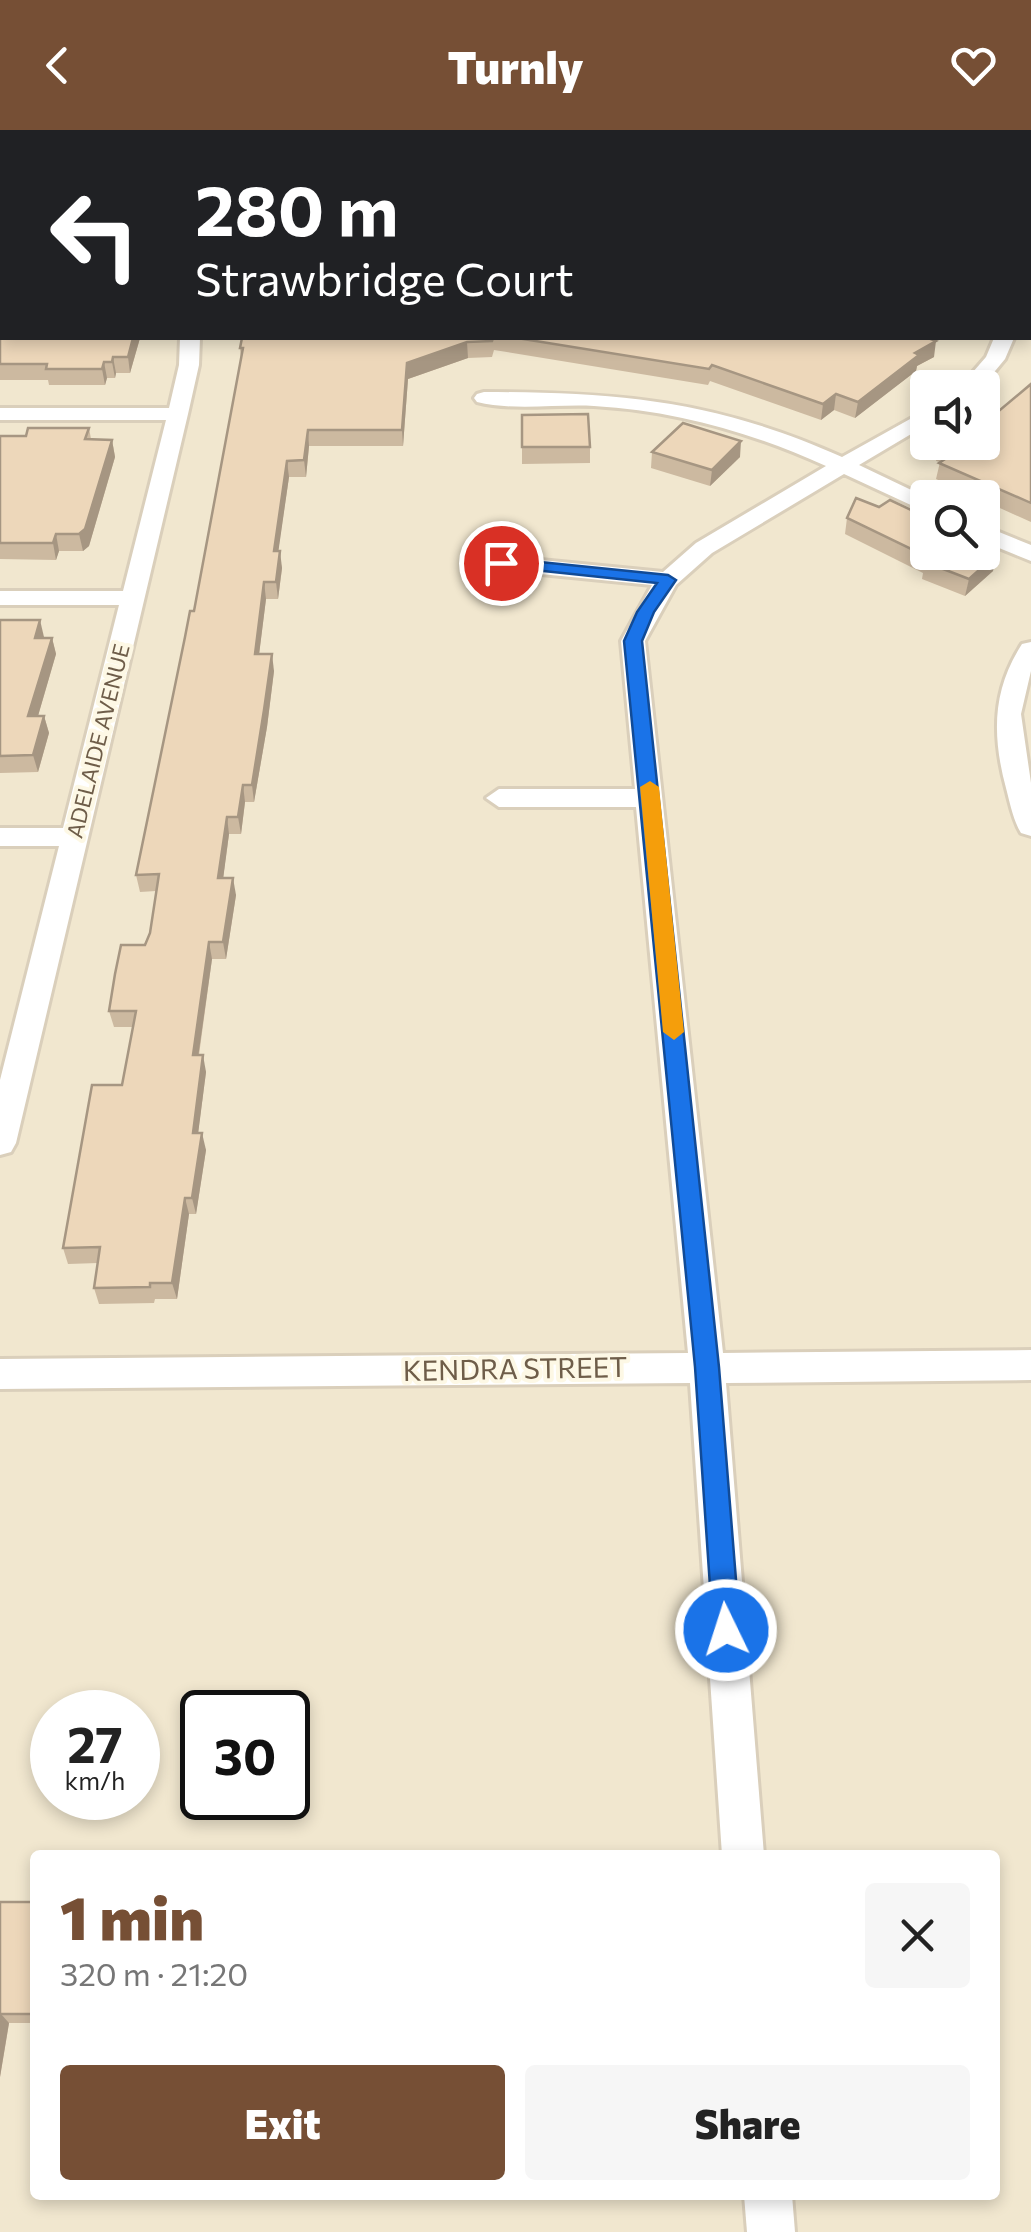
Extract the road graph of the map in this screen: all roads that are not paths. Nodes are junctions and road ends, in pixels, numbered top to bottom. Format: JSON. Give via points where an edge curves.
{"nodes":[{"id":1,"x":190,"y":340,"type":"edge"},
{"id":2,"x":1003,"y":340,"type":"edge"},
{"id":3,"x":985,"y":370,"type":"edge"},
{"id":4,"x":484,"y":398,"type":"dead end"},
{"id":5,"x":0,"y":414,"type":"edge"},
{"id":6,"x":178,"y":414,"type":"junction"},
{"id":7,"x":910,"y":426,"type":"edge"},
{"id":8,"x":841,"y":466,"type":"junction"},
{"id":9,"x":910,"y":498,"type":"edge"},
{"id":10,"x":1000,"y":540,"type":"edge"},
{"id":11,"x":1031,"y":554,"type":"edge"},
{"id":12,"x":501,"y":563,"type":"dead end"},
{"id":13,"x":668,"y":580,"type":"junction"},
{"id":14,"x":0,"y":598,"type":"edge"},
{"id":15,"x":133,"y":598,"type":"junction"},
{"id":16,"x":1031,"y":649,"type":"edge"},
{"id":17,"x":499,"y":798,"type":"dead end"},
{"id":18,"x":651,"y":798,"type":"junction"},
{"id":19,"x":1031,"y":826,"type":"edge"},
{"id":20,"x":0,"y":836,"type":"edge"},
{"id":21,"x":75,"y":836,"type":"junction"},
{"id":22,"x":0,"y":1144,"type":"edge"},
{"id":23,"x":1031,"y":1364,"type":"edge"},
{"id":24,"x":707,"y":1367,"type":"junction"},
{"id":25,"x":0,"y":1374,"type":"edge"},
{"id":26,"x":743,"y":1850,"type":"edge"},
{"id":27,"x":768,"y":2200,"type":"edge"},
{"id":28,"x":771,"y":2232,"type":"edge"}],
"edges":[{"from":1,"to":6,"type":"street","name":"ADELAIDE AVENUE"},
{"from":2,"to":3,"type":"street"},
{"from":4,"to":8,"type":"street","via":[[654,405],[742,424]]},
{"from":5,"to":6,"type":"street"},
{"from":6,"to":15,"type":"street","name":"ADELAIDE AVENUE"},
{"from":7,"to":8,"type":"street"},
{"from":8,"to":9,"type":"street"},
{"from":8,"to":13,"type":"street","via":[[704,548]]},
{"from":10,"to":11,"type":"street"},
{"from":12,"to":13,"type":"street"},
{"from":13,"to":18,"type":"street","via":[[633,641]]},
{"from":14,"to":15,"type":"street"},
{"from":15,"to":21,"type":"street","name":"ADELAIDE AVENUE"},
{"from":16,"to":19,"type":"street","via":[[1010,691],[1006,720],[1008,755]]},
{"from":17,"to":18,"type":"street"},
{"from":18,"to":24,"type":"street"},
{"from":20,"to":21,"type":"street"},
{"from":21,"to":22,"type":"street","name":"ADELAIDE AVENUE"},
{"from":23,"to":24,"type":"street","name":"KENDRA STREET"},
{"from":24,"to":25,"type":"street","name":"KENDRA STREET"},
{"from":24,"to":26,"type":"street"},
{"from":27,"to":28,"type":"street"}]}
